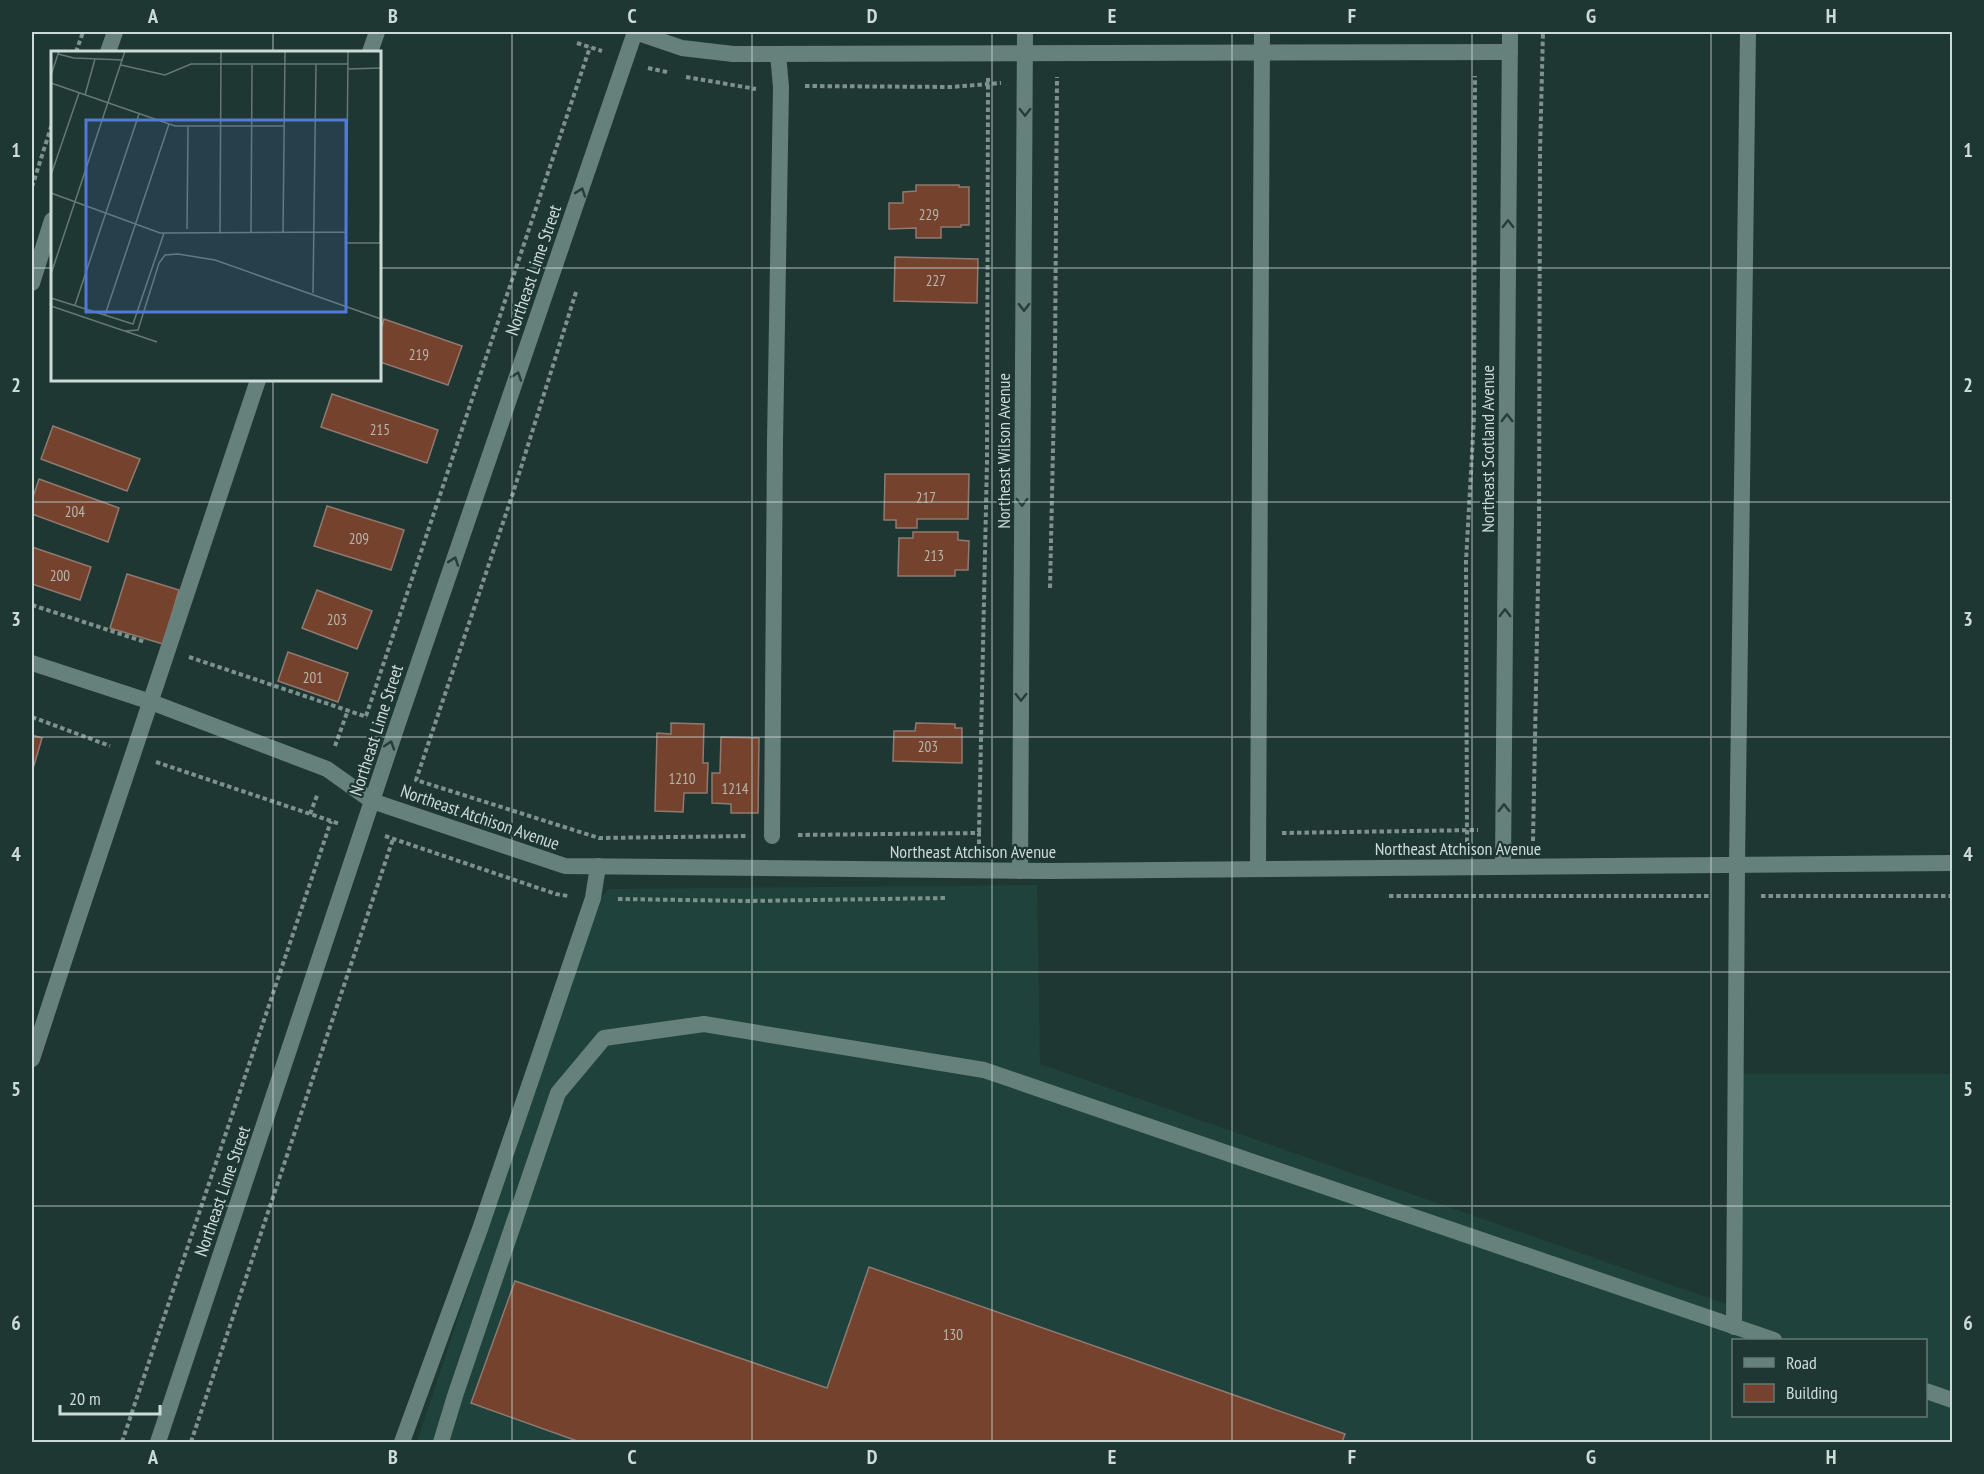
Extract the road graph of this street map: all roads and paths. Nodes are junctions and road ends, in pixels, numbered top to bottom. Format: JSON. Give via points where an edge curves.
{"nodes":[{"id":1,"x":83,"y":32,"type":"edge"},
{"id":2,"x":115,"y":32,"type":"edge"},
{"id":3,"x":377,"y":32,"type":"edge"},
{"id":4,"x":635,"y":32,"type":"edge"},
{"id":5,"x":1025,"y":32,"type":"edge"},
{"id":6,"x":1262,"y":32,"type":"edge"},
{"id":7,"x":1510,"y":32,"type":"edge"},
{"id":8,"x":1543,"y":32,"type":"edge"},
{"id":9,"x":1748,"y":32,"type":"edge"},
{"id":10,"x":590,"y":47,"type":"dead end"},
{"id":11,"x":76,"y":51,"type":"edge"},
{"id":12,"x":108,"y":51,"type":"edge"},
{"id":13,"x":370,"y":51,"type":"edge"},
{"id":14,"x":1475,"y":52,"type":"junction"},
{"id":15,"x":1510,"y":52,"type":"junction"},
{"id":16,"x":987,"y":53,"type":"junction"},
{"id":17,"x":1025,"y":53,"type":"junction"},
{"id":18,"x":1057,"y":53,"type":"junction"},
{"id":19,"x":1262,"y":53,"type":"junction"},
{"id":20,"x":778,"y":54,"type":"junction"},
{"id":21,"x":51,"y":127,"type":"edge"},
{"id":22,"x":32,"y":187,"type":"edge"},
{"id":23,"x":51,"y":223,"type":"edge"},
{"id":24,"x":32,"y":283,"type":"edge"},
{"id":25,"x":576,"y":292,"type":"dead end"},
{"id":26,"x":258,"y":381,"type":"edge"},
{"id":27,"x":1050,"y":592,"type":"dead end"},
{"id":28,"x":32,"y":605,"type":"edge"},
{"id":29,"x":166,"y":649,"type":"junction"},
{"id":30,"x":32,"y":663,"type":"edge"},
{"id":31,"x":151,"y":702,"type":"junction"},
{"id":32,"x":366,"y":716,"type":"junction"},
{"id":33,"x":397,"y":726,"type":"junction"},
{"id":34,"x":372,"y":801,"type":"junction"},
{"id":35,"x":331,"y":821,"type":"dead end"},
{"id":36,"x":1503,"y":830,"type":"junction"},
{"id":37,"x":1466,"y":831,"type":"junction"},
{"id":38,"x":980,"y":833,"type":"junction"},
{"id":39,"x":1258,"y":833,"type":"junction"},
{"id":40,"x":772,"y":836,"type":"junction"},
{"id":41,"x":393,"y":839,"type":"dead end"},
{"id":42,"x":1953,"y":863,"type":"edge"},
{"id":43,"x":1737,"y":865,"type":"junction"},
{"id":44,"x":598,"y":866,"type":"junction"},
{"id":45,"x":1468,"y":867,"type":"junction"},
{"id":46,"x":1503,"y":867,"type":"junction"},
{"id":47,"x":1533,"y":867,"type":"junction"},
{"id":48,"x":1258,"y":869,"type":"junction"},
{"id":49,"x":978,"y":870,"type":"junction"},
{"id":50,"x":1020,"y":871,"type":"junction"},
{"id":51,"x":1534,"y":897,"type":"dead end"},
{"id":52,"x":32,"y":1059,"type":"edge"},
{"id":53,"x":1734,"y":1327,"type":"junction"},
{"id":54,"x":1768,"y":1339,"type":"edge"},
{"id":55,"x":1927,"y":1390,"type":"edge"},
{"id":56,"x":1953,"y":1400,"type":"edge"},
{"id":57,"x":122,"y":1443,"type":"edge"},
{"id":58,"x":158,"y":1443,"type":"edge"},
{"id":59,"x":191,"y":1443,"type":"edge"},
{"id":60,"x":402,"y":1443,"type":"edge"},
{"id":61,"x":441,"y":1443,"type":"edge"}],
"edges":[{"from":1,"to":11,"type":"path"},
{"from":2,"to":12,"type":"street"},
{"from":3,"to":13,"type":"street"},
{"from":4,"to":20,"type":"street","via":[[682,48]]},
{"from":33,"to":4,"type":"street","name":"Northeast Lime Street","one_way":true},
{"from":5,"to":17,"type":"street","name":"Northeast Wilson Avenue"},
{"from":6,"to":19,"type":"street"},
{"from":7,"to":15,"type":"street","name":"Northeast Scotland Avenue"},
{"from":8,"to":47,"type":"path"},
{"from":9,"to":43,"type":"street"},
{"from":10,"to":32,"type":"path"},
{"from":14,"to":15,"type":"street"},
{"from":14,"to":19,"type":"street"},
{"from":14,"to":37,"type":"path","via":[[1474,418],[1466,561]]},
{"from":36,"to":15,"type":"street","name":"Northeast Scotland Avenue","one_way":true},
{"from":16,"to":17,"type":"street"},
{"from":16,"to":20,"type":"street"},
{"from":16,"to":38,"type":"path","via":[[987,449]]},
{"from":17,"to":18,"type":"street"},
{"from":17,"to":50,"type":"street","name":"Northeast Wilson Avenue","one_way":true},
{"from":18,"to":19,"type":"street"},
{"from":18,"to":27,"type":"path"},
{"from":19,"to":39,"type":"street"},
{"from":20,"to":40,"type":"street","via":[[781,87]]},
{"from":21,"to":22,"type":"path"},
{"from":23,"to":24,"type":"street"},
{"from":25,"to":40,"type":"path","via":[[416,780],[599,838]]},
{"from":26,"to":29,"type":"street"},
{"from":28,"to":29,"type":"path"},
{"from":29,"to":31,"type":"street"},
{"from":29,"to":32,"type":"path"},
{"from":30,"to":31,"type":"street","name":"Northeast Atchison Avenue"},
{"from":31,"to":34,"type":"street","name":"Northeast Atchison Avenue","via":[[327,769]]},
{"from":31,"to":52,"type":"street"},
{"from":32,"to":33,"type":"path"},
{"from":34,"to":33,"type":"street","name":"Northeast Lime Street","one_way":true},
{"from":34,"to":44,"type":"street","name":"Northeast Atchison Avenue","via":[[565,866]]},
{"from":34,"to":58,"type":"street","name":"Northeast Lime Street"},
{"from":35,"to":57,"type":"path"},
{"from":36,"to":37,"type":"path"},
{"from":36,"to":46,"type":"street","name":"Northeast Scotland Avenue"},
{"from":37,"to":39,"type":"path"},
{"from":37,"to":45,"type":"path"},
{"from":38,"to":40,"type":"path"},
{"from":38,"to":49,"type":"path"},
{"from":39,"to":48,"type":"street"},
{"from":41,"to":59,"type":"path"},
{"from":42,"to":43,"type":"street","name":"Northeast Atchison Avenue"},
{"from":43,"to":47,"type":"street","name":"Northeast Atchison Avenue"},
{"from":43,"to":53,"type":"street"},
{"from":44,"to":49,"type":"street","name":"Northeast Atchison Avenue"},
{"from":44,"to":60,"type":"street","via":[[593,898]]},
{"from":45,"to":46,"type":"street","name":"Northeast Atchison Avenue"},
{"from":45,"to":48,"type":"street","name":"Northeast Atchison Avenue"},
{"from":46,"to":47,"type":"street","name":"Northeast Atchison Avenue"},
{"from":47,"to":51,"type":"path"},
{"from":48,"to":50,"type":"street","name":"Northeast Atchison Avenue"},
{"from":49,"to":50,"type":"street","name":"Northeast Atchison Avenue"},
{"from":53,"to":54,"type":"street"},
{"from":53,"to":61,"type":"street","via":[[984,1070],[704,1024],[604,1038],[558,1093]]},
{"from":55,"to":56,"type":"street"}]}
